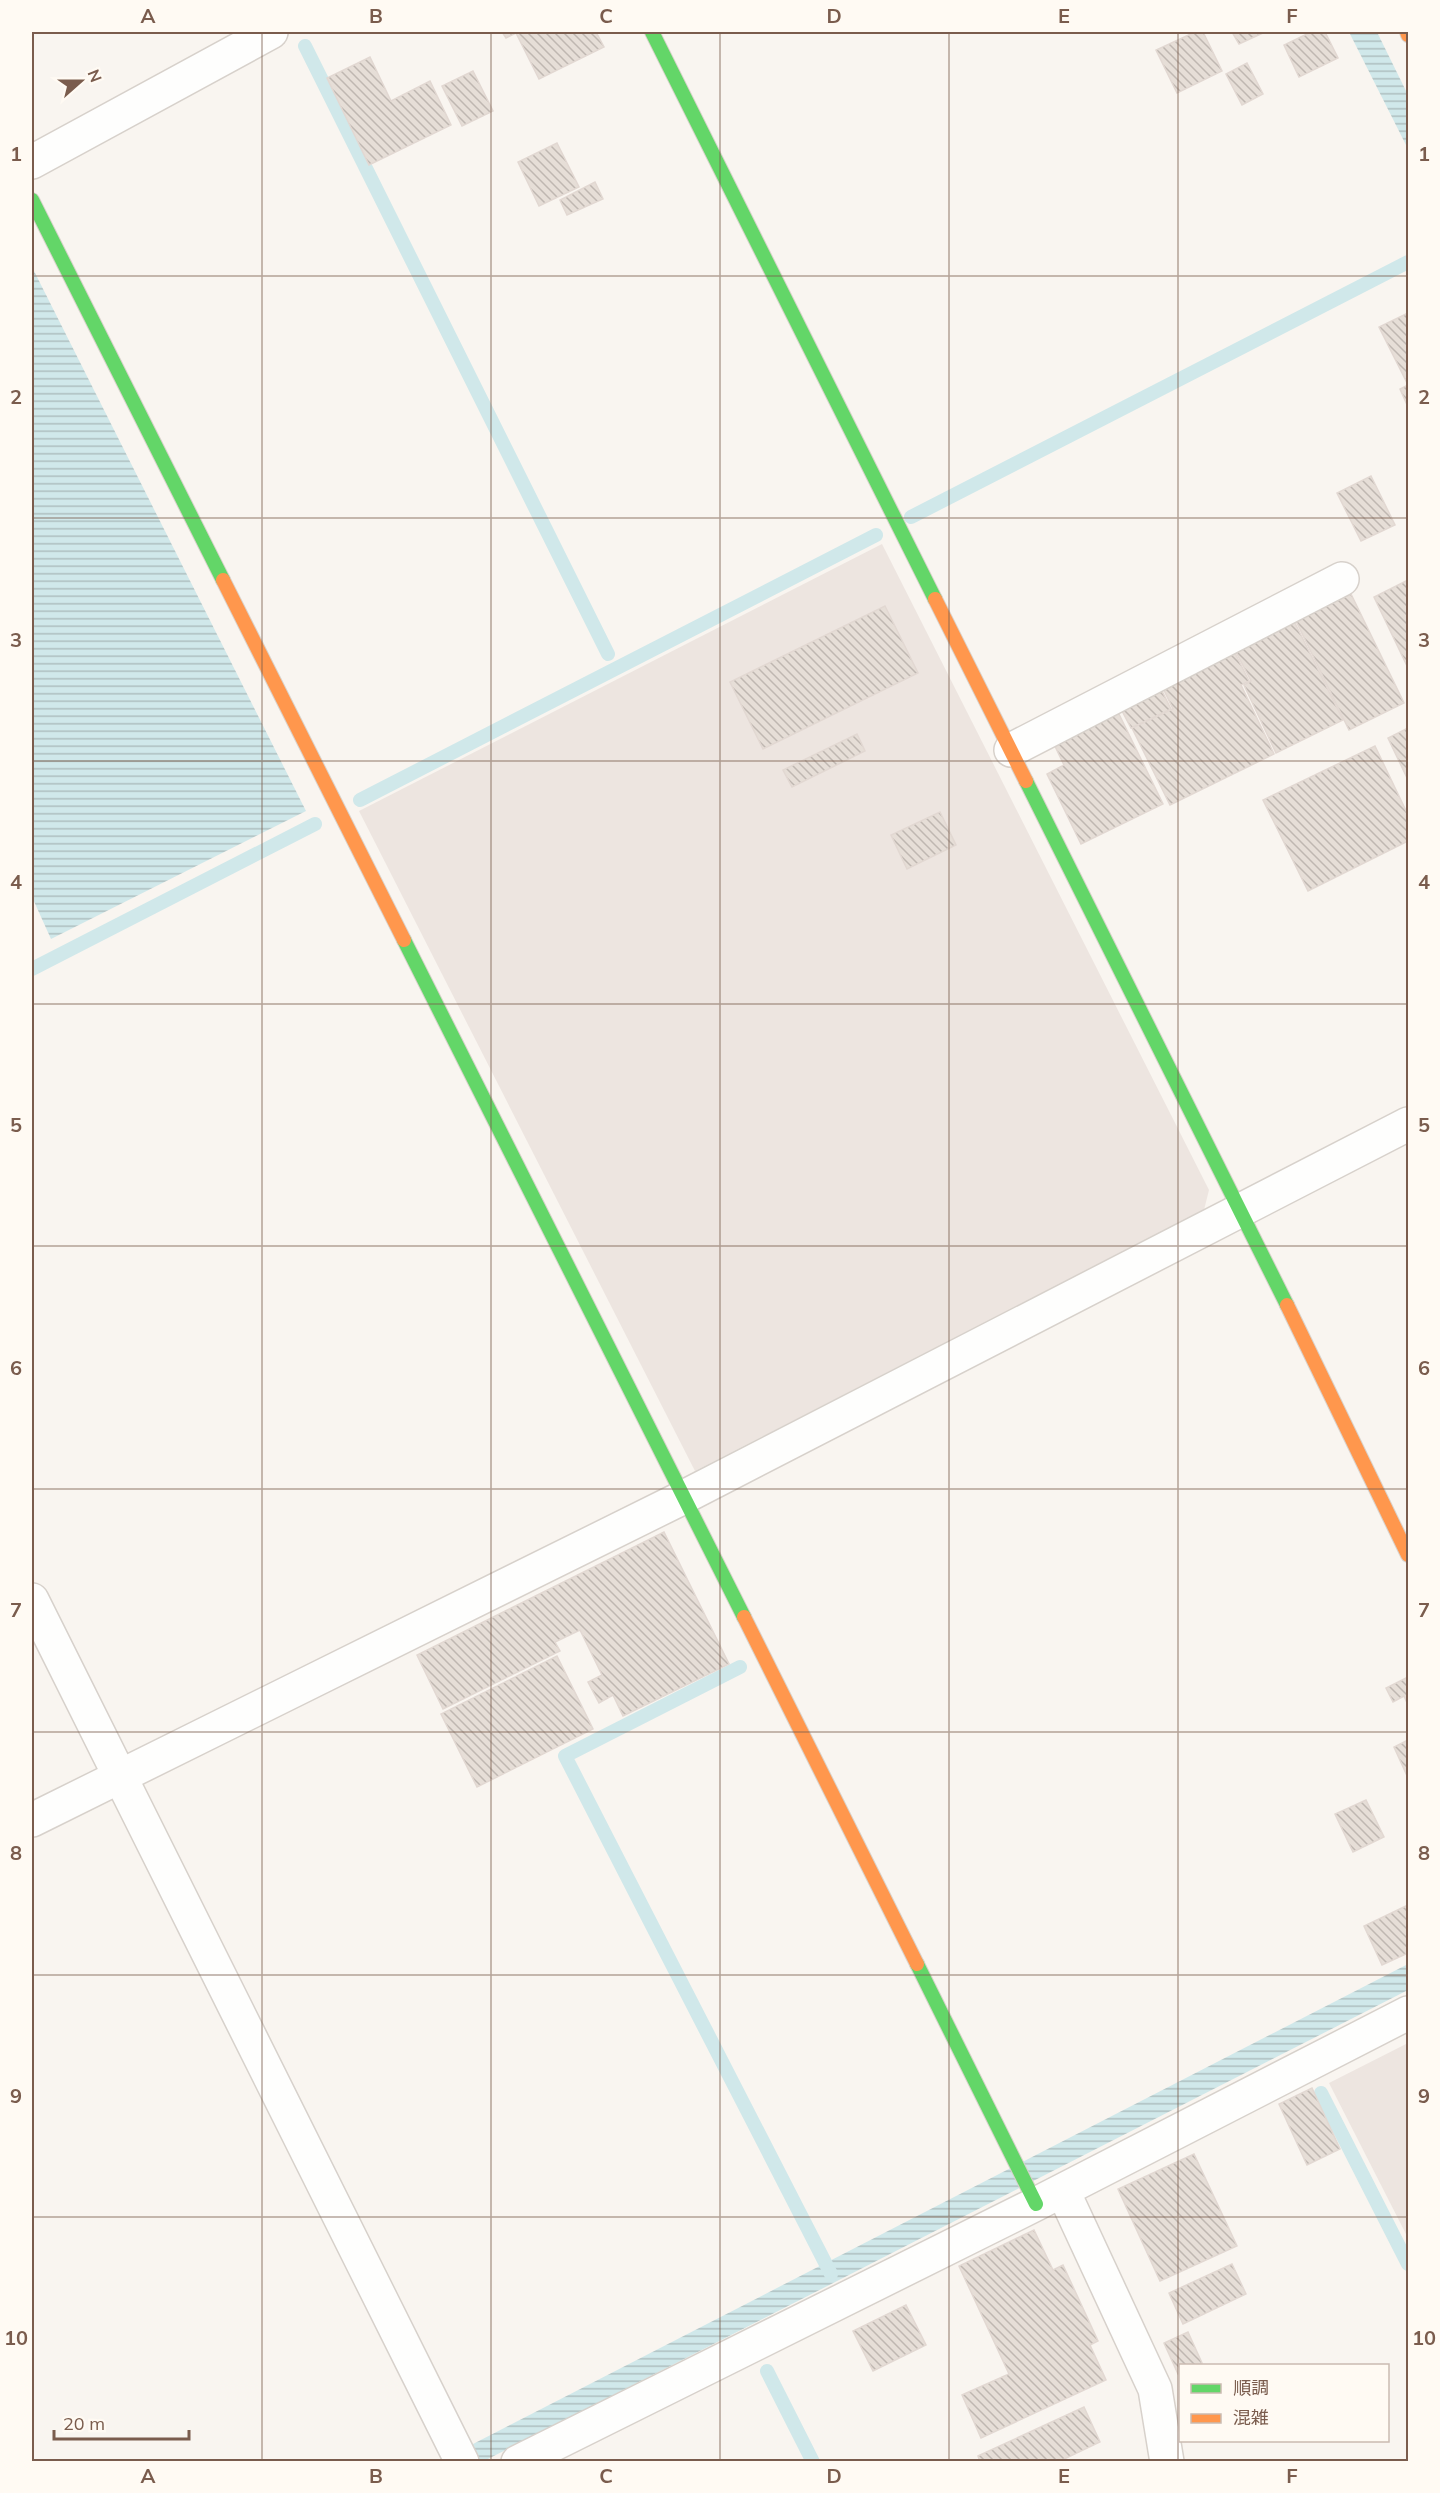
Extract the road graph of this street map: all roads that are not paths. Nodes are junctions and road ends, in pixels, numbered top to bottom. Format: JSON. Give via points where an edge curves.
{"nodes":[{"id":1,"x":271,"y":32,"type":"edge"},
{"id":2,"x":652,"y":32,"type":"edge"},
{"id":3,"x":32,"y":162,"type":"edge"},
{"id":4,"x":32,"y":200,"type":"edge"},
{"id":5,"x":1342,"y":579,"type":"dead end"},
{"id":6,"x":1011,"y":750,"type":"junction"},
{"id":7,"x":1408,"y":1124,"type":"edge"},
{"id":8,"x":1241,"y":1211,"type":"junction"},
{"id":9,"x":684,"y":1497,"type":"junction"},
{"id":10,"x":1408,"y":1555,"type":"edge"},
{"id":11,"x":32,"y":1600,"type":"edge"},
{"id":12,"x":118,"y":1775,"type":"junction"},
{"id":13,"x":32,"y":1820,"type":"edge"},
{"id":14,"x":1408,"y":2013,"type":"edge"},
{"id":15,"x":1042,"y":2194,"type":"junction"},
{"id":16,"x":459,"y":2455,"type":"edge"},
{"id":17,"x":518,"y":2462,"type":"edge"},
{"id":18,"x":1167,"y":2462,"type":"edge"}],
"edges":[{"from":1,"to":3,"type":"street"},
{"from":2,"to":6,"type":"street"},
{"from":4,"to":9,"type":"street"},
{"from":5,"to":6,"type":"street"},
{"from":6,"to":8,"type":"street"},
{"from":7,"to":8,"type":"street"},
{"from":8,"to":9,"type":"street"},
{"from":8,"to":10,"type":"street"},
{"from":9,"to":12,"type":"street"},
{"from":9,"to":15,"type":"street","via":[[1015,2163]]},
{"from":11,"to":12,"type":"street"},
{"from":12,"to":13,"type":"street"},
{"from":12,"to":16,"type":"street"},
{"from":14,"to":15,"type":"street"},
{"from":15,"to":17,"type":"street"},
{"from":15,"to":18,"type":"street","via":[[1155,2389]]}]}
